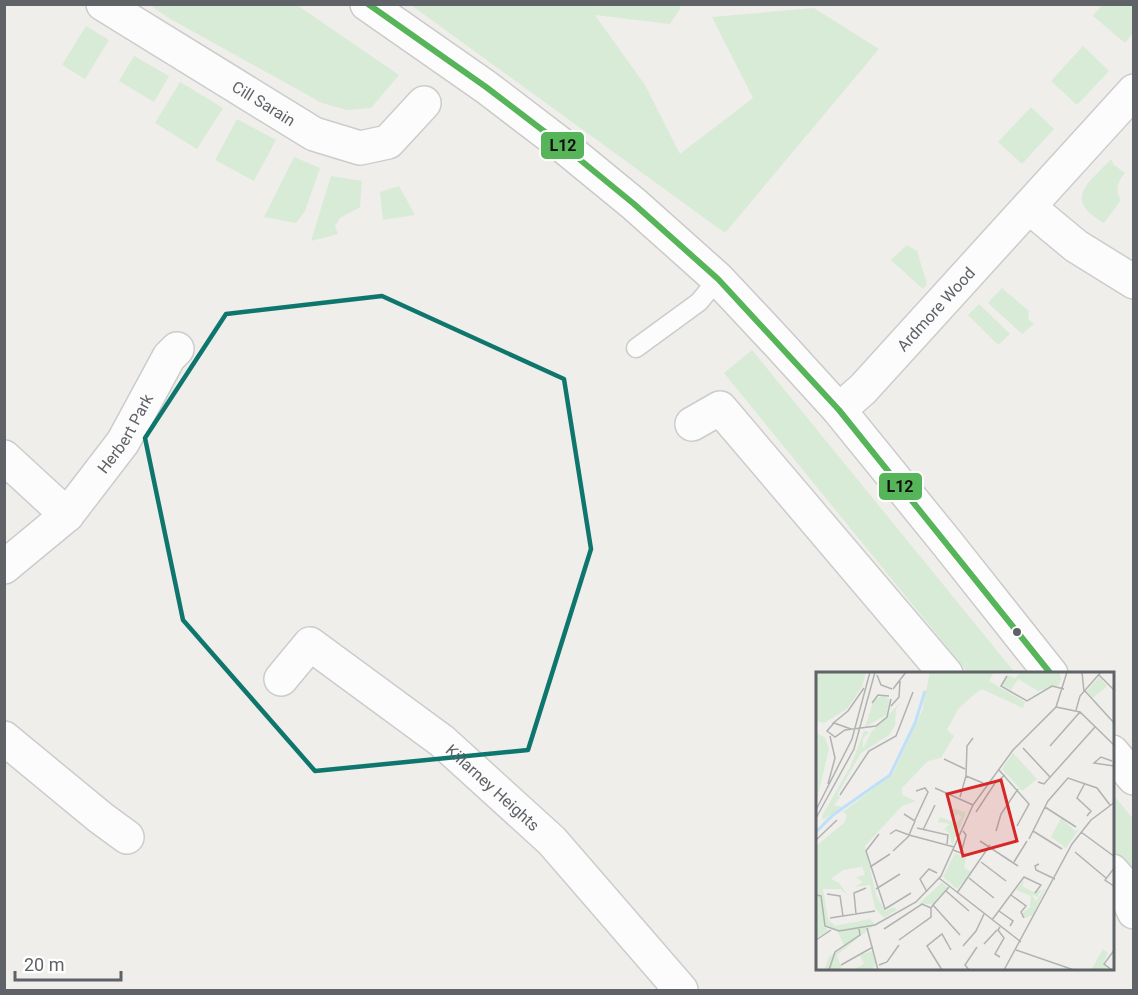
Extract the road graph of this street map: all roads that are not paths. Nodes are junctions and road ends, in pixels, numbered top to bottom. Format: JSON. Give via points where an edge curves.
{"nodes":[{"id":1,"x":103,"y":4,"type":"edge"},
{"id":2,"x":367,"y":4,"type":"edge"},
{"id":3,"x":1134,"y":91,"type":"edge"},
{"id":4,"x":424,"y":103,"type":"dead end"},
{"id":5,"x":1029,"y":207,"type":"junction"},
{"id":6,"x":718,"y":279,"type":"junction"},
{"id":7,"x":1134,"y":282,"type":"edge"},
{"id":8,"x":636,"y":348,"type":"dead end"},
{"id":9,"x":177,"y":349,"type":"dead end"},
{"id":10,"x":839,"y":410,"type":"junction"},
{"id":11,"x":692,"y":424,"type":"dead end"},
{"id":12,"x":4,"y":457,"type":"edge"},
{"id":13,"x":67,"y":515,"type":"junction"},
{"id":14,"x":4,"y":567,"type":"edge"},
{"id":15,"x":944,"y":672,"type":"edge"},
{"id":16,"x":1049,"y":672,"type":"edge"},
{"id":17,"x":281,"y":680,"type":"dead end"},
{"id":18,"x":4,"y":738,"type":"edge"},
{"id":19,"x":1114,"y":753,"type":"edge"},
{"id":20,"x":1134,"y":778,"type":"edge"},
{"id":21,"x":127,"y":837,"type":"dead end"},
{"id":22,"x":1114,"y":872,"type":"edge"},
{"id":23,"x":1134,"y":912,"type":"edge"},
{"id":24,"x":681,"y":990,"type":"edge"}],
"edges":[{"from":1,"to":4,"type":"street","name":"Cill Sarain","via":[[314,134],[338,142],[360,148],[388,142]]},
{"from":2,"to":6,"type":"street","via":[[562,145]]},
{"from":3,"to":5,"type":"street","name":"Ardmore Wood"},
{"from":5,"to":7,"type":"street","via":[[1076,246]]},
{"from":5,"to":10,"type":"street","name":"Ardmore Wood","via":[[863,389]]},
{"from":6,"to":8,"type":"lane","via":[[699,302]]},
{"from":6,"to":10,"type":"street"},
{"from":9,"to":13,"type":"street","name":"Herbert Park","via":[[123,442]]},
{"from":10,"to":16,"type":"street"},
{"from":11,"to":15,"type":"street","via":[[720,408]]},
{"from":12,"to":13,"type":"street"},
{"from":13,"to":14,"type":"street","name":"Herbert Park"},
{"from":17,"to":24,"type":"street","name":"Killarney Heights","via":[[310,644],[442,741],[552,841]]},
{"from":18,"to":21,"type":"street"},
{"from":19,"to":20,"type":"street"},
{"from":22,"to":23,"type":"street"}]}
